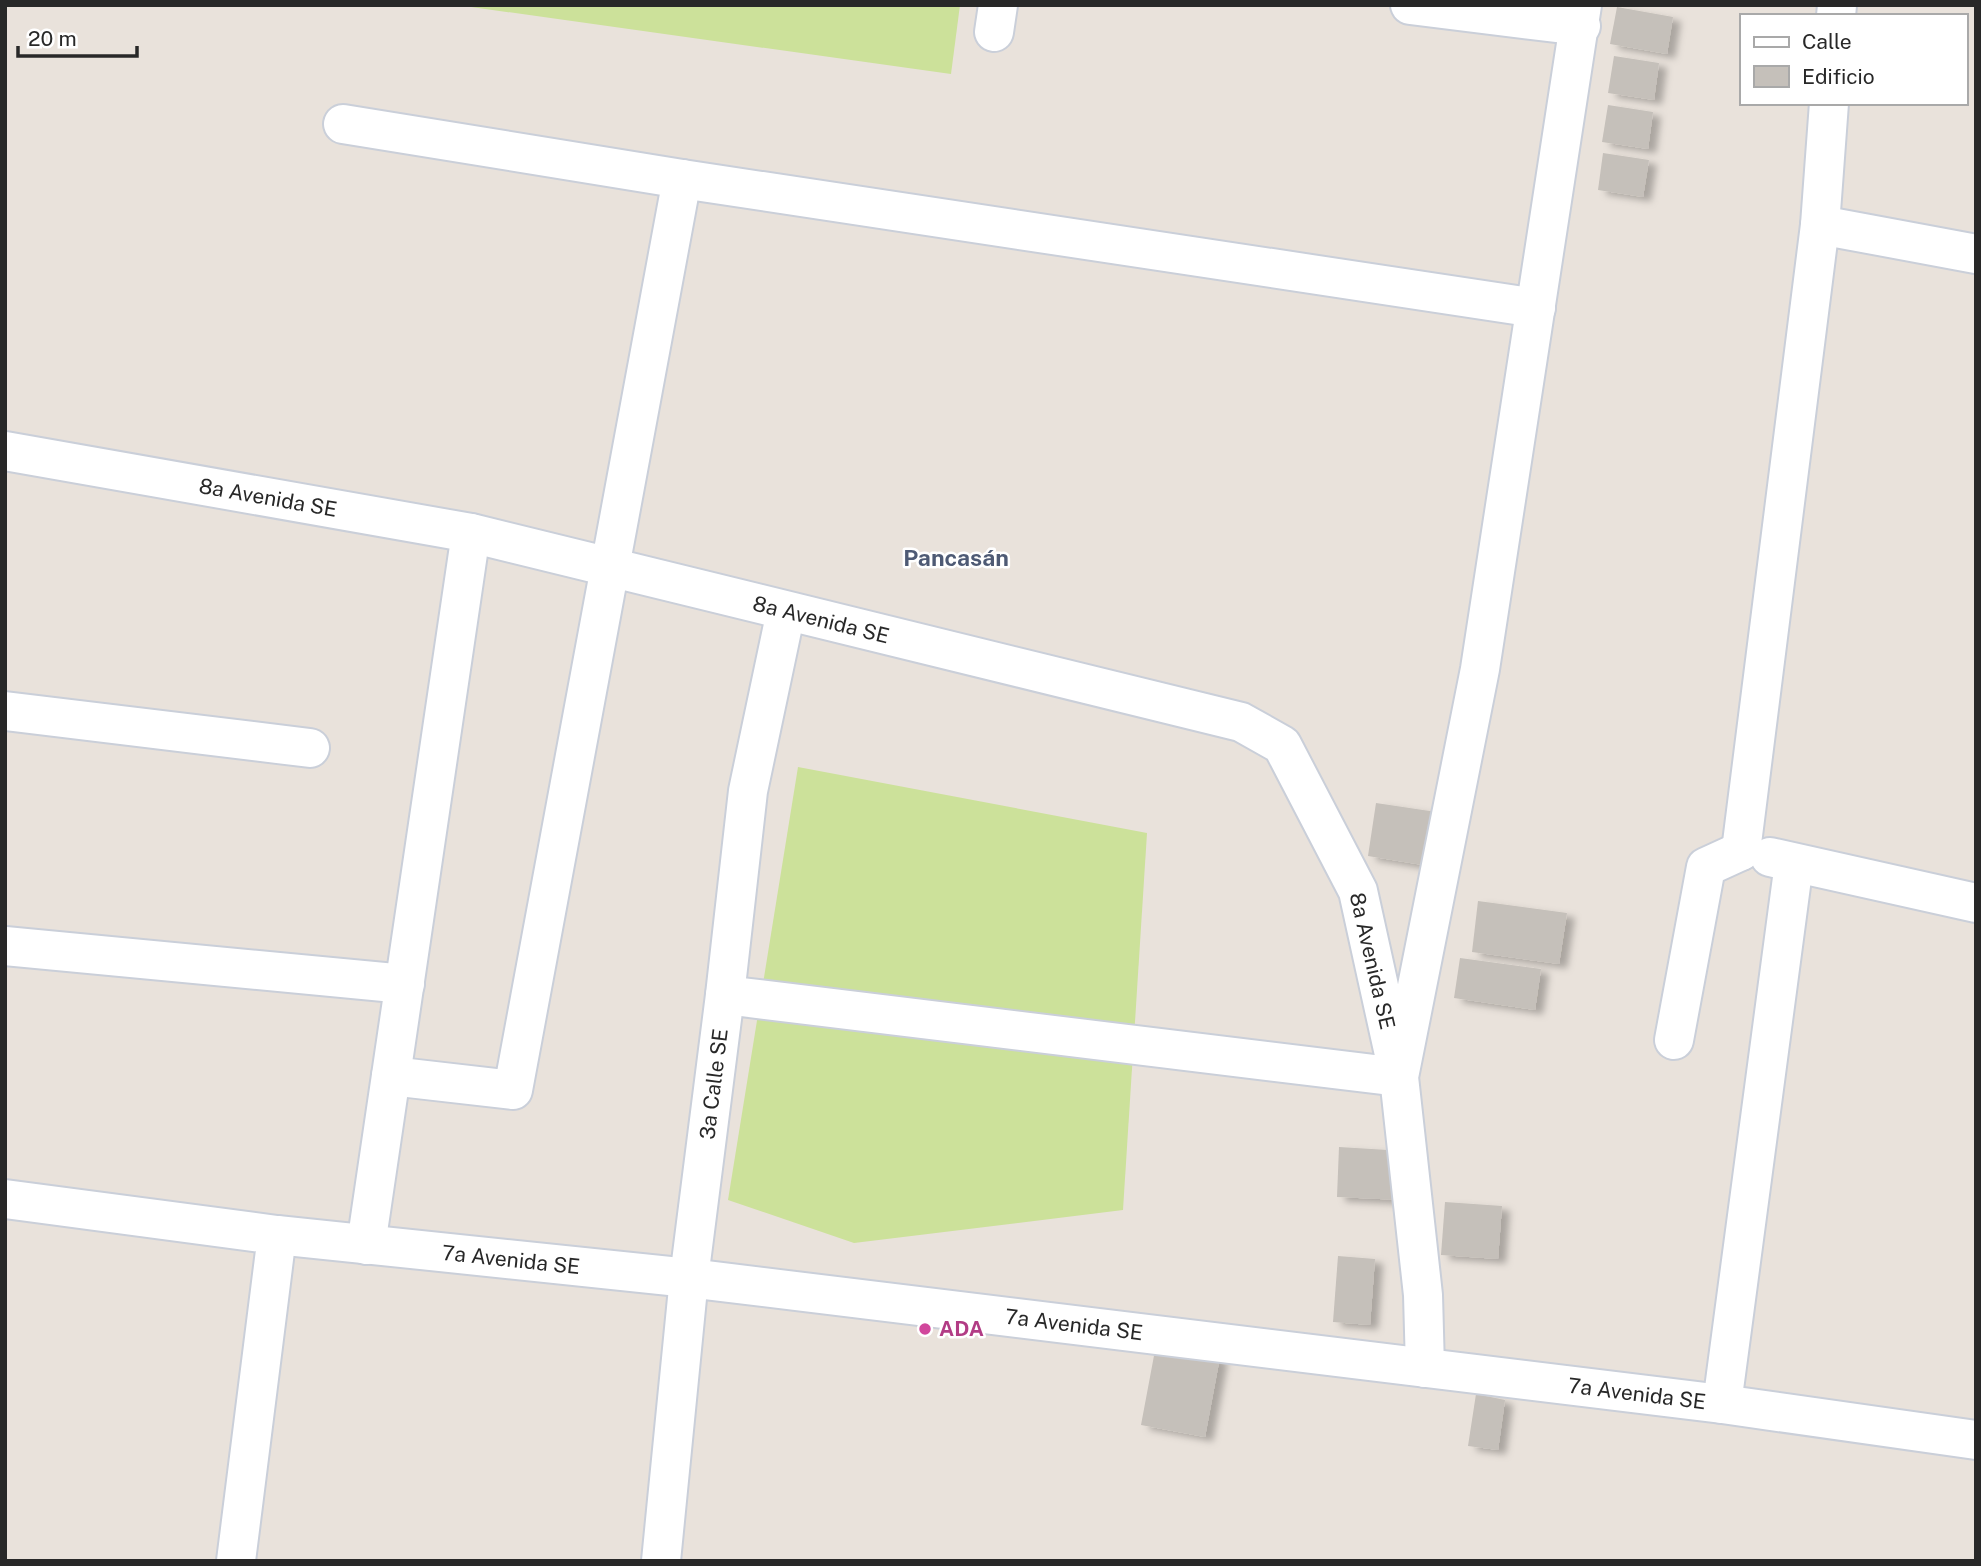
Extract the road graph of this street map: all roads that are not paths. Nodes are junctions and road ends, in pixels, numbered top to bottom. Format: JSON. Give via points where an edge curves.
{"nodes":[{"id":1,"x":1410,"y":5,"type":"edge"},
{"id":2,"x":1581,"y":16,"type":"edge"},
{"id":3,"x":1829,"y":105,"type":"edge"},
{"id":4,"x":343,"y":124,"type":"dead end"},
{"id":5,"x":682,"y":179,"type":"junction"},
{"id":6,"x":1820,"y":225,"type":"junction"},
{"id":7,"x":1976,"y":254,"type":"edge"},
{"id":8,"x":1536,"y":308,"type":"junction"},
{"id":9,"x":5,"y":451,"type":"edge"},
{"id":10,"x":471,"y":533,"type":"junction"},
{"id":11,"x":608,"y":567,"type":"junction"},
{"id":12,"x":786,"y":611,"type":"junction"},
{"id":13,"x":5,"y":711,"type":"edge"},
{"id":14,"x":310,"y":748,"type":"dead end"},
{"id":15,"x":1741,"y":851,"type":"junction"},
{"id":16,"x":1794,"y":863,"type":"junction"},
{"id":17,"x":1976,"y":903,"type":"edge"},
{"id":18,"x":5,"y":946,"type":"edge"},
{"id":19,"x":405,"y":984,"type":"junction"},
{"id":20,"x":725,"y":995,"type":"junction"},
{"id":21,"x":1674,"y":1040,"type":"dead end"},
{"id":22,"x":391,"y":1076,"type":"junction"},
{"id":23,"x":1398,"y":1077,"type":"junction"},
{"id":24,"x":5,"y":1199,"type":"edge"},
{"id":25,"x":277,"y":1235,"type":"junction"},
{"id":26,"x":366,"y":1245,"type":"junction"},
{"id":27,"x":689,"y":1278,"type":"junction"},
{"id":28,"x":1425,"y":1368,"type":"junction"},
{"id":29,"x":1722,"y":1404,"type":"junction"},
{"id":30,"x":1976,"y":1438,"type":"edge"},
{"id":31,"x":236,"y":1561,"type":"edge"},
{"id":32,"x":661,"y":1561,"type":"edge"}],
"edges":[{"from":1,"to":2,"type":"street"},
{"from":2,"to":8,"type":"street"},
{"from":3,"to":6,"type":"street"},
{"from":4,"to":5,"type":"street"},
{"from":5,"to":8,"type":"street"},
{"from":5,"to":11,"type":"street"},
{"from":6,"to":7,"type":"street"},
{"from":6,"to":15,"type":"street"},
{"from":8,"to":23,"type":"street","via":[[1480,669]]},
{"from":9,"to":10,"type":"street","name":"8a Avenida SE"},
{"from":10,"to":11,"type":"street","name":"8a Avenida SE"},
{"from":10,"to":19,"type":"street"},
{"from":11,"to":12,"type":"street","name":"8a Avenida SE"},
{"from":11,"to":22,"type":"street","via":[[513,1090]]},
{"from":12,"to":20,"type":"street","name":"3a Calle SE","via":[[748,791]]},
{"from":12,"to":23,"type":"street","name":"8a Avenida SE","via":[[1241,722],[1282,746],[1358,891]]},
{"from":13,"to":14,"type":"street"},
{"from":15,"to":16,"type":"street"},
{"from":15,"to":21,"type":"street","via":[[1706,867]]},
{"from":16,"to":17,"type":"street"},
{"from":16,"to":29,"type":"street"},
{"from":18,"to":19,"type":"street"},
{"from":19,"to":22,"type":"street"},
{"from":20,"to":23,"type":"street"},
{"from":20,"to":27,"type":"street","name":"3a Calle SE"},
{"from":22,"to":26,"type":"street"},
{"from":23,"to":28,"type":"street","via":[[1423,1295]]},
{"from":24,"to":25,"type":"street","name":"7a Avenida SE"},
{"from":25,"to":26,"type":"street","name":"7a Avenida SE"},
{"from":25,"to":31,"type":"street"},
{"from":26,"to":27,"type":"street","name":"7a Avenida SE"},
{"from":27,"to":28,"type":"street","name":"7a Avenida SE"},
{"from":27,"to":32,"type":"street","name":"3a Calle SE"},
{"from":28,"to":29,"type":"street","name":"7a Avenida SE"},
{"from":29,"to":30,"type":"street","name":"7a Avenida SE"}]}
